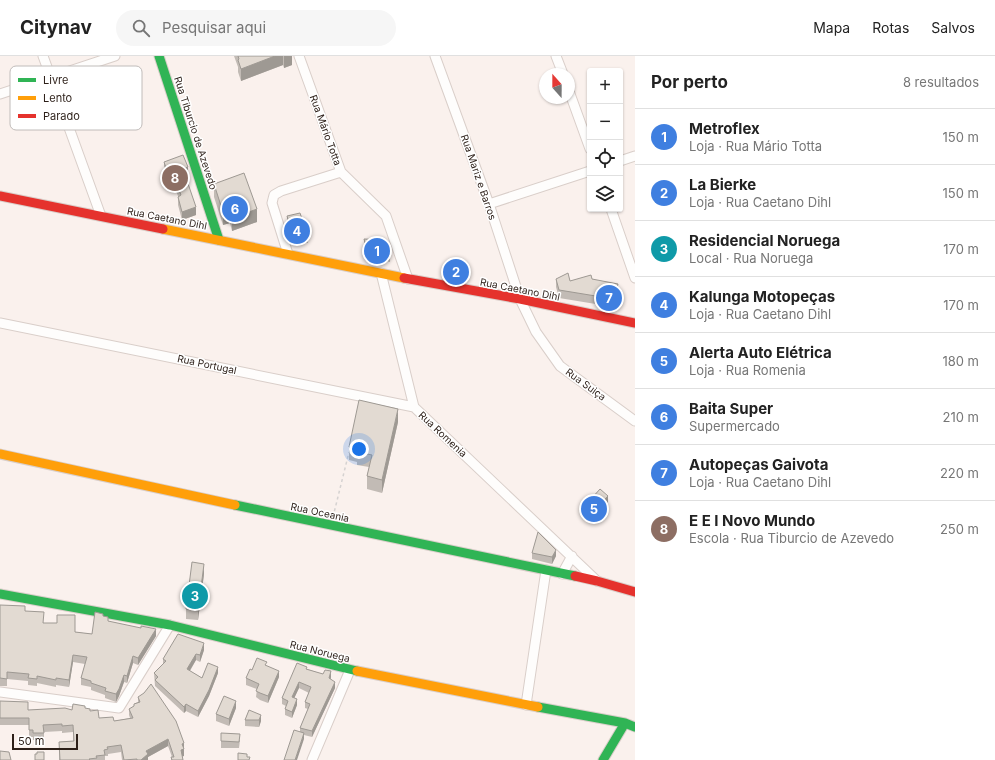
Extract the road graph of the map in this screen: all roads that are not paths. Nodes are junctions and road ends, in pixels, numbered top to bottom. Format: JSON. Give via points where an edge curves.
{"nodes":[{"id":1,"x":43,"y":56,"type":"edge"},
{"id":2,"x":116,"y":56,"type":"edge"},
{"id":3,"x":159,"y":56,"type":"edge"},
{"id":4,"x":299,"y":56,"type":"edge"},
{"id":5,"x":435,"y":56,"type":"edge"},
{"id":6,"x":556,"y":56,"type":"edge"},
{"id":7,"x":47,"y":66,"type":"edge"},
{"id":8,"x":86,"y":66,"type":"edge"},
{"id":9,"x":561,"y":68,"type":"edge"},
{"id":10,"x":10,"y":91,"type":"edge"},
{"id":11,"x":0,"y":94,"type":"edge"},
{"id":12,"x":574,"y":104,"type":"edge"},
{"id":13,"x":70,"y":130,"type":"edge"},
{"id":14,"x":587,"y":141,"type":"edge"},
{"id":15,"x":635,"y":156,"type":"edge"},
{"id":16,"x":623,"y":160,"type":"edge"},
{"id":17,"x":587,"y":171,"type":"edge"},
{"id":18,"x":341,"y":172,"type":"junction"},
{"id":19,"x":0,"y":196,"type":"edge"},
{"id":20,"x":489,"y":204,"type":"junction"},
{"id":21,"x":612,"y":212,"type":"edge"},
{"id":22,"x":101,"y":216,"type":"junction"},
{"id":23,"x":219,"y":240,"type":"junction"},
{"id":24,"x":288,"y":254,"type":"junction"},
{"id":25,"x":381,"y":273,"type":"junction"},
{"id":26,"x":635,"y":278,"type":"edge"},
{"id":27,"x":408,"y":279,"type":"junction"},
{"id":28,"x":520,"y":299,"type":"junction"},
{"id":29,"x":0,"y":322,"type":"edge"},
{"id":30,"x":635,"y":323,"type":"edge"},
{"id":31,"x":414,"y":407,"type":"junction"},
{"id":32,"x":635,"y":421,"type":"edge"},
{"id":33,"x":0,"y":454,"type":"edge"},
{"id":34,"x":572,"y":556,"type":"junction"},
{"id":35,"x":546,"y":570,"type":"junction"},
{"id":36,"x":562,"y":574,"type":"junction"},
{"id":37,"x":597,"y":581,"type":"junction"},
{"id":38,"x":635,"y":592,"type":"edge"},
{"id":39,"x":0,"y":594,"type":"edge"},
{"id":40,"x":170,"y":625,"type":"junction"},
{"id":41,"x":350,"y":670,"type":"junction"},
{"id":42,"x":0,"y":692,"type":"edge"},
{"id":43,"x":526,"y":705,"type":"junction"},
{"id":44,"x":624,"y":723,"type":"junction"},
{"id":45,"x":635,"y":727,"type":"edge"},
{"id":46,"x":312,"y":760,"type":"edge"},
{"id":47,"x":603,"y":760,"type":"edge"}],
"edges":[{"from":1,"to":7,"type":"street"},
{"from":2,"to":8,"type":"street"},
{"from":3,"to":23,"type":"street","name":"Rua Tiburcio de Azevedo"},
{"from":4,"to":18,"type":"street","name":"Rua Mário Totta"},
{"from":5,"to":20,"type":"street","name":"Rua Mariz e Barros"},
{"from":6,"to":9,"type":"street"},
{"from":10,"to":11,"type":"street"},
{"from":12,"to":14,"type":"street"},
{"from":13,"to":22,"type":"street"},
{"from":15,"to":16,"type":"street"},
{"from":17,"to":20,"type":"street"},
{"from":18,"to":24,"type":"street","via":[[281,191],[274,196],[272,203]]},
{"from":18,"to":27,"type":"street","name":"Rua Mário Totta","via":[[386,216]]},
{"from":19,"to":22,"type":"street","name":"Rua Caetano Dihl"},
{"from":20,"to":28,"type":"street","name":"Rua Mariz e Barros"},
{"from":21,"to":26,"type":"street"},
{"from":22,"to":23,"type":"street","name":"Rua Caetano Dihl"},
{"from":23,"to":24,"type":"street","name":"Rua Caetano Dihl"},
{"from":24,"to":25,"type":"street","name":"Rua Caetano Dihl"},
{"from":25,"to":27,"type":"street","name":"Rua Caetano Dihl"},
{"from":25,"to":31,"type":"street","name":"Rua Romenia"},
{"from":27,"to":28,"type":"street","name":"Rua Caetano Dihl"},
{"from":28,"to":30,"type":"street","name":"Rua Caetano Dihl"},
{"from":28,"to":32,"type":"street","name":"Rua Suiça","via":[[536,332],[560,366]]},
{"from":29,"to":31,"type":"street","name":"Rua Portugal"},
{"from":31,"to":34,"type":"street","name":"Rua Romenia"},
{"from":33,"to":35,"type":"street","name":"Rua Oceania"},
{"from":34,"to":36,"type":"street"},
{"from":34,"to":37,"type":"street","name":"Rua Romenia"},
{"from":35,"to":36,"type":"street","name":"Rua Oceania"},
{"from":35,"to":43,"type":"street"},
{"from":36,"to":37,"type":"street","name":"Rua Oceania"},
{"from":37,"to":38,"type":"street","name":"Rua Oceania"},
{"from":39,"to":40,"type":"street","name":"Rua Noruega"},
{"from":40,"to":41,"type":"street","name":"Rua Noruega"},
{"from":40,"to":42,"type":"street","via":[[119,708]]},
{"from":41,"to":43,"type":"street","name":"Rua Noruega"},
{"from":41,"to":46,"type":"street"},
{"from":43,"to":44,"type":"street","name":"Rua Noruega"},
{"from":44,"to":45,"type":"street","name":"Rua Noruega"},
{"from":44,"to":47,"type":"street"}]}
